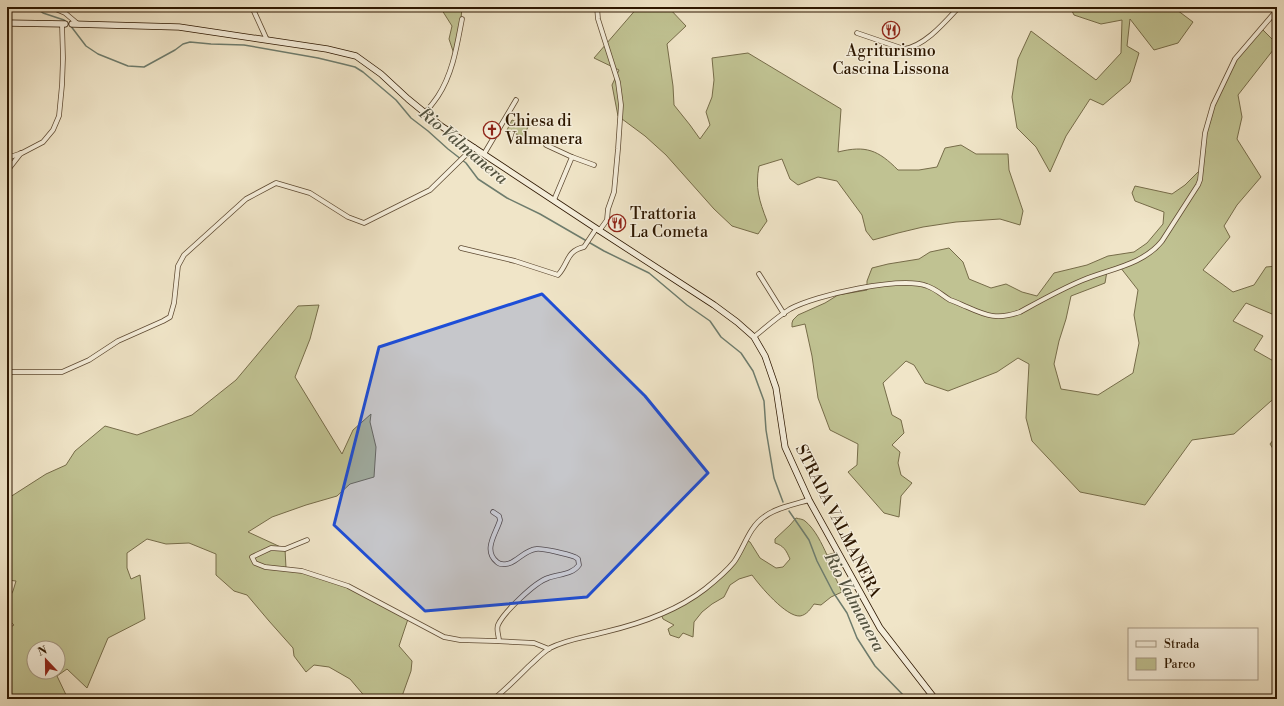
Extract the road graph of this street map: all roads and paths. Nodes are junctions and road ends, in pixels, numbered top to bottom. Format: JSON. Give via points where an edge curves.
{"nodes":[{"id":1,"x":51,"y":7,"type":"edge"},
{"id":2,"x":252,"y":7,"type":"edge"},
{"id":3,"x":597,"y":7,"type":"edge"},
{"id":4,"x":960,"y":7,"type":"edge"},
{"id":5,"x":1277,"y":10,"type":"edge"},
{"id":6,"x":462,"y":19,"type":"dead end"},
{"id":7,"x":7,"y":23,"type":"edge"},
{"id":8,"x":63,"y":24,"type":"junction"},
{"id":9,"x":75,"y":24,"type":"junction"},
{"id":10,"x":857,"y":33,"type":"dead end"},
{"id":11,"x":267,"y":40,"type":"junction"},
{"id":12,"x":516,"y":100,"type":"dead end"},
{"id":13,"x":425,"y":114,"type":"junction"},
{"id":14,"x":546,"y":145,"type":"dead end"},
{"id":15,"x":474,"y":147,"type":"junction"},
{"id":16,"x":22,"y":153,"type":"junction"},
{"id":17,"x":484,"y":154,"type":"junction"},
{"id":18,"x":572,"y":157,"type":"junction"},
{"id":19,"x":7,"y":158,"type":"edge"},
{"id":20,"x":594,"y":165,"type":"dead end"},
{"id":21,"x":7,"y":171,"type":"edge"},
{"id":22,"x":554,"y":200,"type":"junction"},
{"id":23,"x":598,"y":230,"type":"junction"},
{"id":24,"x":461,"y":248,"type":"dead end"},
{"id":25,"x":759,"y":274,"type":"dead end"},
{"id":26,"x":784,"y":314,"type":"junction"},
{"id":27,"x":754,"y":337,"type":"junction"},
{"id":28,"x":7,"y":372,"type":"edge"},
{"id":29,"x":809,"y":500,"type":"junction"},
{"id":30,"x":493,"y":512,"type":"dead end"},
{"id":31,"x":307,"y":540,"type":"dead end"},
{"id":32,"x":499,"y":641,"type":"junction"},
{"id":33,"x":549,"y":649,"type":"junction"},
{"id":34,"x":494,"y":699,"type":"edge"},
{"id":35,"x":935,"y":699,"type":"edge"}],
"edges":[{"from":1,"to":9,"type":"street","via":[[65,14]]},
{"from":2,"to":11,"type":"street"},
{"from":3,"to":23,"type":"street","via":[[598,19],[618,82],[621,105],[614,192],[607,220]]},
{"from":4,"to":10,"type":"street","via":[[921,43],[911,48],[904,49]]},
{"from":5,"to":26,"type":"street","via":[[1235,59],[1207,126],[1198,185],[1162,241],[1145,255],[1083,280],[1010,316],[983,314],[951,300],[933,288],[917,283],[883,285],[839,293],[798,306]]},
{"from":6,"to":13,"type":"street","via":[[458,43],[446,78],[439,95]]},
{"from":7,"to":8,"type":"street","name":"STRADA VALMANERA"},
{"from":8,"to":9,"type":"street","name":"STRADA VALMANERA"},
{"from":8,"to":16,"type":"street","via":[[59,116],[43,142]]},
{"from":9,"to":11,"type":"street","name":"STRADA VALMANERA","via":[[179,27]]},
{"from":11,"to":13,"type":"street","name":"STRADA VALMANERA","via":[[356,56],[381,74]]},
{"from":12,"to":17,"type":"street"},
{"from":13,"to":15,"type":"street","name":"STRADA VALMANERA"},
{"from":14,"to":18,"type":"street"},
{"from":15,"to":17,"type":"street","name":"STRADA VALMANERA"},
{"from":15,"to":28,"type":"street","via":[[430,190],[364,223],[348,217],[310,193],[276,183],[246,199],[184,255],[178,266],[170,317],[118,341],[89,360],[62,372]]},
{"from":16,"to":19,"type":"street"},
{"from":16,"to":21,"type":"street"},
{"from":17,"to":22,"type":"street","name":"STRADA VALMANERA"},
{"from":18,"to":20,"type":"street"},
{"from":18,"to":22,"type":"street"},
{"from":22,"to":23,"type":"street","name":"STRADA VALMANERA"},
{"from":23,"to":24,"type":"street","via":[[584,247],[572,252],[558,275]]},
{"from":23,"to":27,"type":"street","name":"STRADA VALMANERA","via":[[714,305]]},
{"from":25,"to":26,"type":"street"},
{"from":26,"to":27,"type":"street"},
{"from":27,"to":29,"type":"street","name":"STRADA VALMANERA","via":[[765,356],[776,388],[785,447]]},
{"from":29,"to":33,"type":"street","via":[[770,513],[758,522],[734,562],[705,590],[690,600],[661,614],[561,643]]},
{"from":29,"to":35,"type":"street","name":"STRADA VALMANERA","via":[[872,617]]},
{"from":30,"to":32,"type":"street","via":[[500,520],[491,540],[492,556],[496,562],[513,562],[535,549],[575,557],[579,565],[572,571],[548,578],[532,587],[499,624]]},
{"from":31,"to":32,"type":"street","via":[[285,549],[271,548],[252,557],[255,563],[266,567],[302,571],[348,586],[444,637]]},
{"from":32,"to":33,"type":"street","via":[[534,643]]},
{"from":33,"to":34,"type":"street"}]}
